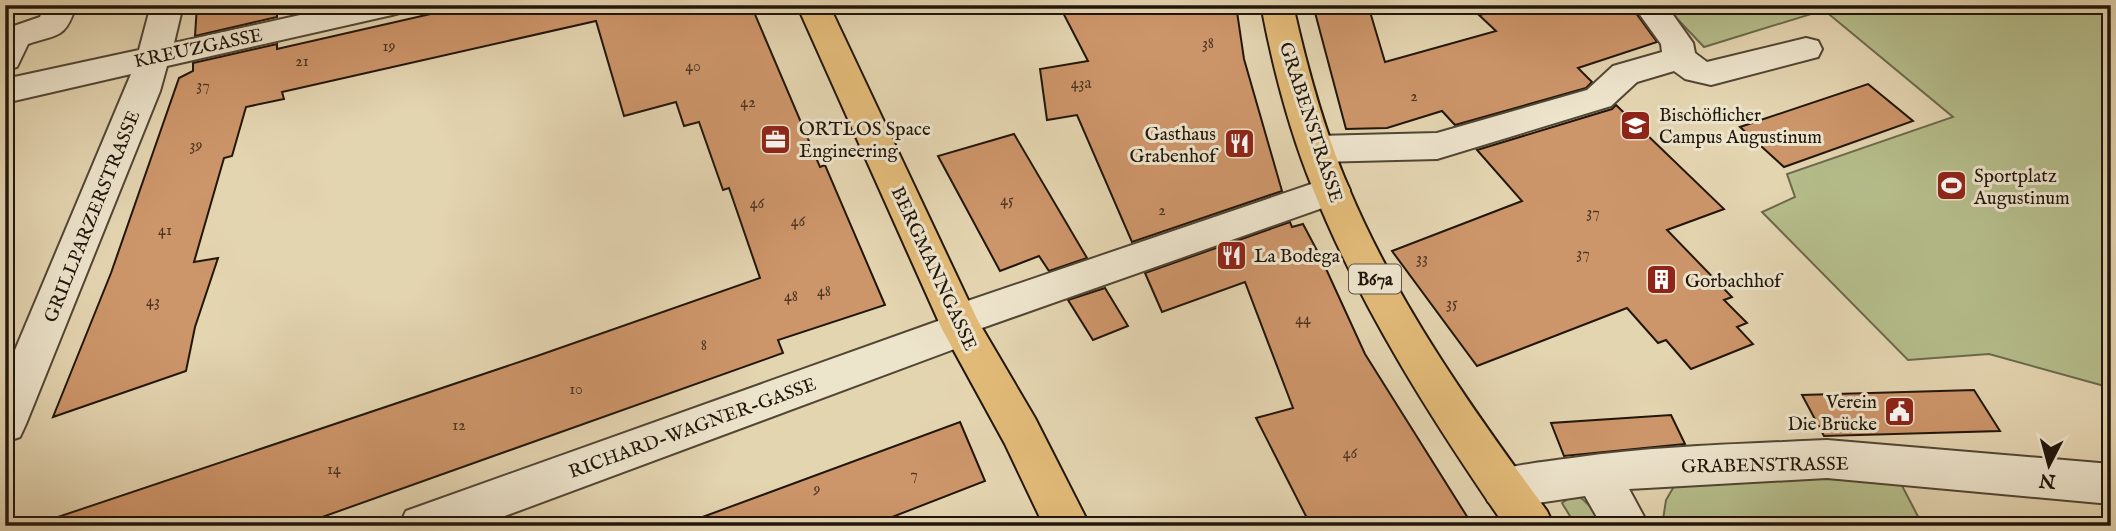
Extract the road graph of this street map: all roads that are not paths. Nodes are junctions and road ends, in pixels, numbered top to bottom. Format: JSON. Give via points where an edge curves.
{"nodes":[{"id":1,"x":60,"y":5,"type":"edge"},
{"id":2,"x":167,"y":5,"type":"edge"},
{"id":3,"x":392,"y":5,"type":"edge"},
{"id":4,"x":813,"y":5,"type":"edge"},
{"id":5,"x":1277,"y":5,"type":"edge"},
{"id":6,"x":1649,"y":5,"type":"edge"},
{"id":7,"x":8,"y":40,"type":"edge"},
{"id":8,"x":1806,"y":48,"type":"dead end"},
{"id":9,"x":154,"y":56,"type":"junction"},
{"id":10,"x":1679,"y":58,"type":"junction"},
{"id":11,"x":5,"y":91,"type":"edge"},
{"id":12,"x":1317,"y":149,"type":"junction"},
{"id":13,"x":1332,"y":190,"type":"junction"},
{"id":14,"x":960,"y":325,"type":"junction"},
{"id":15,"x":5,"y":424,"type":"edge"},
{"id":16,"x":1596,"y":474,"type":"junction"},
{"id":17,"x":2111,"y":484,"type":"edge"},
{"id":18,"x":1504,"y":488,"type":"junction"},
{"id":19,"x":422,"y":526,"type":"edge"},
{"id":20,"x":1067,"y":526,"type":"edge"},
{"id":21,"x":1531,"y":526,"type":"edge"},
{"id":22,"x":1626,"y":526,"type":"edge"}],
"edges":[{"from":1,"to":7,"type":"street","via":[[54,24]]},
{"from":2,"to":9,"type":"street","name":"GRILLPARZERSTRASSE"},
{"from":3,"to":9,"type":"street","name":"KREUZGASSE"},
{"from":4,"to":14,"type":"main road","name":"BERGMANNGASSE"},
{"from":5,"to":12,"type":"main road","name":"GRABENSTRASSE","number":"B67a","via":[[1289,65]]},
{"from":6,"to":10,"type":"street","via":[[1677,43]]},
{"from":8,"to":10,"type":"street","via":[[1711,74],[1697,71]]},
{"from":9,"to":11,"type":"street","name":"KREUZGASSE"},
{"from":9,"to":15,"type":"street","name":"GRILLPARZERSTRASSE"},
{"from":10,"to":12,"type":"street","via":[[1625,74],[1599,98],[1437,146]]},
{"from":12,"to":13,"type":"main road","name":"GRABENSTRASSE","number":"B67a"},
{"from":13,"to":14,"type":"street","name":"RICHARD-WAGNER-GASSE","via":[[1140,255]]},
{"from":13,"to":18,"type":"main road","name":"GRABENSTRASSE","number":"B67a","via":[[1389,308]]},
{"from":14,"to":19,"type":"street","name":"RICHARD-WAGNER-GASSE"},
{"from":14,"to":20,"type":"main road","name":"BERGMANNGASSE"},
{"from":16,"to":17,"type":"street","name":"GRABENSTRASSE","via":[[1827,459]]},
{"from":16,"to":18,"type":"street","name":"GRABENSTRASSE"},
{"from":16,"to":22,"type":"street"},
{"from":18,"to":21,"type":"main road","name":"GRABENSTRASSE","number":"B67a"}]}
